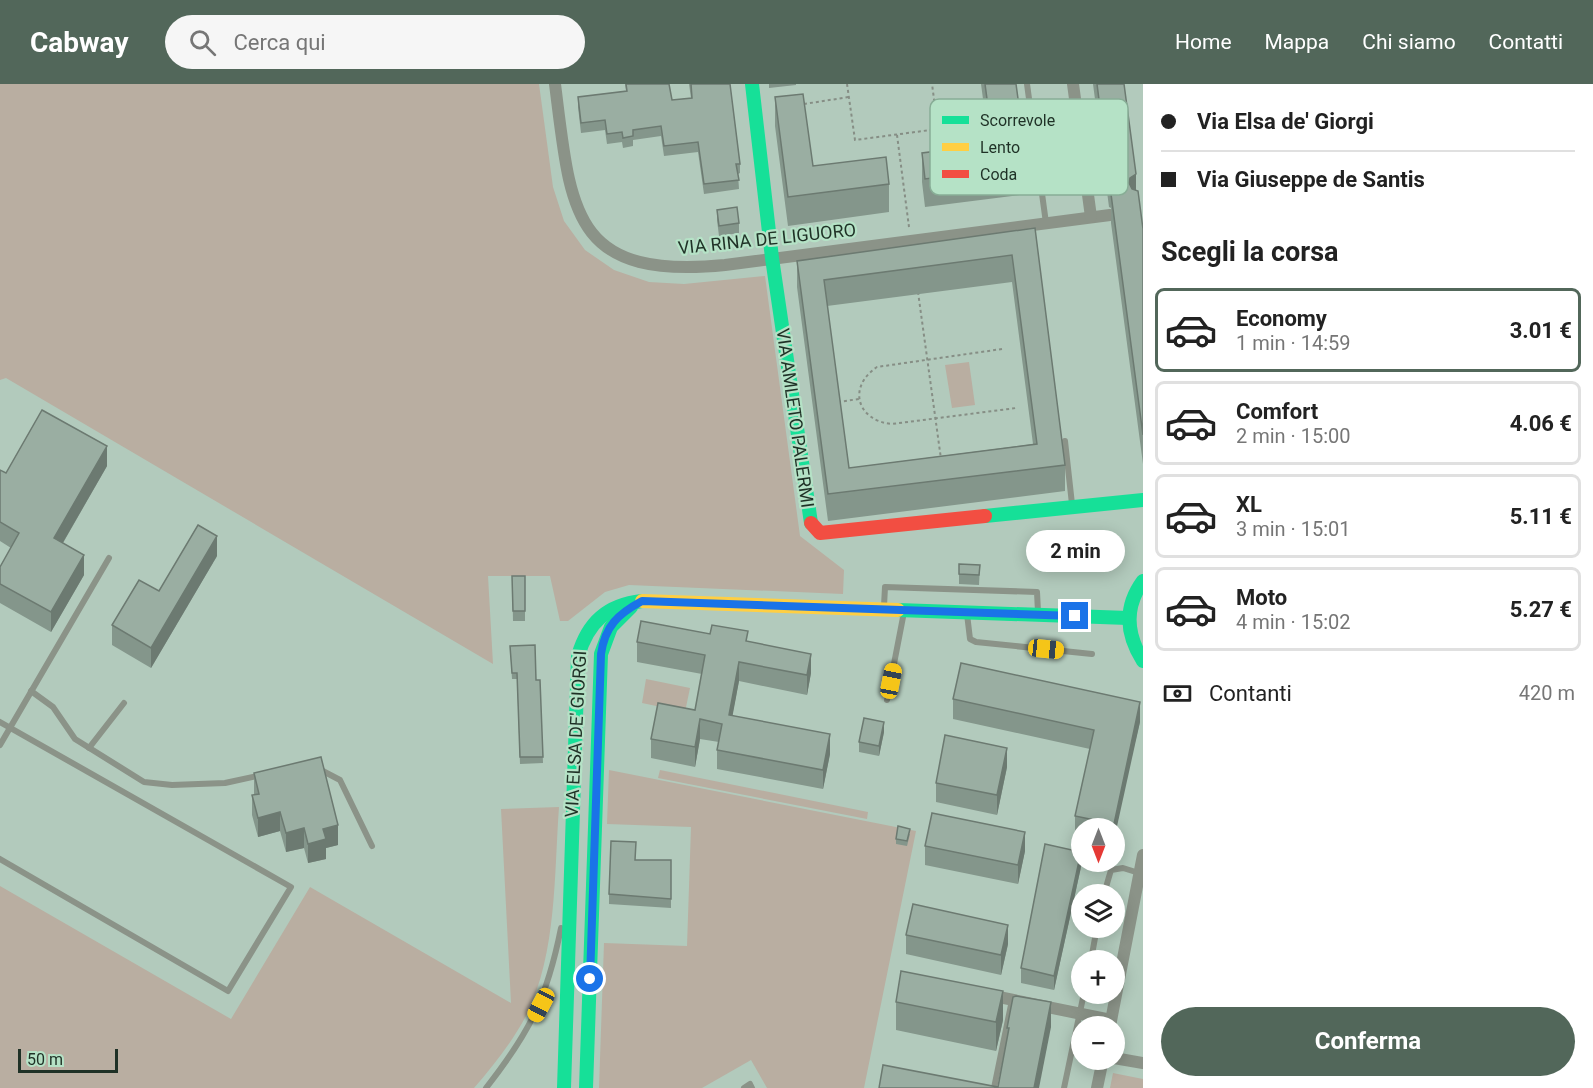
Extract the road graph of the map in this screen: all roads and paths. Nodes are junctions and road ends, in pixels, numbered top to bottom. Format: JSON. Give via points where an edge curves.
{"nodes":[{"id":1,"x":555,"y":84,"type":"edge"},
{"id":2,"x":752,"y":84,"type":"edge"},
{"id":3,"x":847,"y":84,"type":"edge"},
{"id":4,"x":932,"y":84,"type":"edge"},
{"id":5,"x":1027,"y":84,"type":"edge"},
{"id":6,"x":1073,"y":84,"type":"edge"},
{"id":7,"x":849,"y":97,"type":"junction"},
{"id":8,"x":934,"y":99,"type":"edge"},
{"id":9,"x":1029,"y":99,"type":"edge"},
{"id":10,"x":1075,"y":99,"type":"edge"},
{"id":11,"x":802,"y":104,"type":"edge"},
{"id":12,"x":930,"y":130,"type":"edge"},
{"id":13,"x":897,"y":135,"type":"junction"},
{"id":14,"x":1042,"y":195,"type":"edge"},
{"id":15,"x":1088,"y":195,"type":"edge"},
{"id":16,"x":1110,"y":215,"type":"edge"},
{"id":17,"x":1091,"y":218,"type":"junction"},
{"id":18,"x":1046,"y":223,"type":"junction"},
{"id":19,"x":910,"y":241,"type":"junction"},
{"id":20,"x":772,"y":258,"type":"junction"},
{"id":21,"x":917,"y":288,"type":"dead end"},
{"id":22,"x":1002,"y":349,"type":"dead end"},
{"id":23,"x":927,"y":359,"type":"junction"},
{"id":24,"x":859,"y":399,"type":"junction"},
{"id":25,"x":838,"y":402,"type":"edge"},
{"id":26,"x":1016,"y":408,"type":"dead end"},
{"id":27,"x":935,"y":419,"type":"junction"},
{"id":28,"x":1065,"y":441,"type":"dead end"},
{"id":29,"x":941,"y":464,"type":"edge"},
{"id":30,"x":1143,"y":500,"type":"edge"},
{"id":31,"x":1072,"y":508,"type":"junction"},
{"id":32,"x":109,"y":558,"type":"dead end"},
{"id":33,"x":1143,"y":581,"type":"edge"},
{"id":34,"x":642,"y":601,"type":"junction"},
{"id":35,"x":884,"y":611,"type":"junction"},
{"id":36,"x":904,"y":612,"type":"junction"},
{"id":37,"x":967,"y":614,"type":"junction"},
{"id":38,"x":1038,"y":615,"type":"junction"},
{"id":39,"x":1128,"y":618,"type":"junction"},
{"id":40,"x":1092,"y":654,"type":"dead end"},
{"id":41,"x":1143,"y":661,"type":"edge"},
{"id":42,"x":31,"y":692,"type":"junction"},
{"id":43,"x":887,"y":700,"type":"dead end"},
{"id":44,"x":124,"y":703,"type":"dead end"},
{"id":45,"x":0,"y":722,"type":"edge"},
{"id":46,"x":10,"y":728,"type":"junction"},
{"id":47,"x":0,"y":745,"type":"edge"},
{"id":48,"x":89,"y":748,"type":"junction"},
{"id":49,"x":306,"y":768,"type":"edge"},
{"id":50,"x":267,"y":774,"type":"edge"},
{"id":51,"x":372,"y":846,"type":"dead end"},
{"id":52,"x":1143,"y":855,"type":"edge"},
{"id":53,"x":0,"y":859,"type":"edge"},
{"id":54,"x":1140,"y":873,"type":"junction"},
{"id":55,"x":570,"y":883,"type":"junction"},
{"id":56,"x":1107,"y":884,"type":"edge"},
{"id":57,"x":1140,"y":888,"type":"edge"},
{"id":58,"x":977,"y":992,"type":"edge"},
{"id":59,"x":1012,"y":1000,"type":"junction"},
{"id":60,"x":1082,"y":1004,"type":"edge"},
{"id":61,"x":1080,"y":1014,"type":"junction"},
{"id":62,"x":1087,"y":1016,"type":"edge"},
{"id":63,"x":1112,"y":1016,"type":"edge"},
{"id":64,"x":1125,"y":1060,"type":"edge"},
{"id":65,"x":1143,"y":1063,"type":"edge"},
{"id":66,"x":1100,"y":1070,"type":"edge"},
{"id":67,"x":486,"y":1088,"type":"edge"},
{"id":68,"x":564,"y":1088,"type":"edge"},
{"id":69,"x":586,"y":1088,"type":"edge"},
{"id":70,"x":744,"y":1088,"type":"edge"},
{"id":71,"x":752,"y":1088,"type":"edge"},
{"id":72,"x":994,"y":1088,"type":"edge"},
{"id":73,"x":1064,"y":1088,"type":"edge"},
{"id":74,"x":1096,"y":1088,"type":"edge"}],
"edges":[{"from":1,"to":20,"type":"street","name":"VIA RINA DE LIGUORO","via":[[565,169],[574,203],[604,244],[628,260],[672,268]]},
{"from":2,"to":20,"type":"main road","name":"VIA AMLETO PALERMI"},
{"from":3,"to":7,"type":"path"},
{"from":4,"to":8,"type":"path"},
{"from":5,"to":9,"type":"lane"},
{"from":6,"to":10,"type":"street"},
{"from":7,"to":11,"type":"path"},
{"from":7,"to":13,"type":"path","via":[[855,140]]},
{"from":12,"to":13,"type":"path"},
{"from":13,"to":19,"type":"path"},
{"from":14,"to":18,"type":"lane"},
{"from":15,"to":17,"type":"street"},
{"from":16,"to":17,"type":"street","name":"VIA RINA DE LIGUORO"},
{"from":17,"to":18,"type":"street","name":"VIA RINA DE LIGUORO"},
{"from":18,"to":19,"type":"street","name":"VIA RINA DE LIGUORO"},
{"from":19,"to":20,"type":"street","name":"VIA RINA DE LIGUORO"},
{"from":20,"to":31,"type":"main road","name":"VIA AMLETO PALERMI","via":[[811,525],[820,533]]},
{"from":21,"to":23,"type":"path"},
{"from":22,"to":23,"type":"path"},
{"from":23,"to":24,"type":"path","via":[[877,367],[863,381]]},
{"from":23,"to":27,"type":"path"},
{"from":24,"to":25,"type":"path"},
{"from":24,"to":27,"type":"path","via":[[867,415],[882,424]]},
{"from":26,"to":27,"type":"path"},
{"from":27,"to":29,"type":"path"},
{"from":28,"to":31,"type":"lane"},
{"from":30,"to":31,"type":"main road","name":"VIA AMLETO PALERMI"},
{"from":32,"to":42,"type":"lane"},
{"from":33,"to":39,"type":"main road","via":[[1132,599]]},
{"from":34,"to":35,"type":"main road"},
{"from":34,"to":55,"type":"main road","name":"VIA ELSA DE' GIORGI","via":[[628,601],[603,612],[586,630],[579,647]]},
{"from":34,"to":69,"type":"main road","name":"VIA ELSA DE' GIORGI","via":[[607,629],[601,654]]},
{"from":35,"to":36,"type":"main road"},
{"from":35,"to":38,"type":"lane","via":[[885,587],[1037,592]]},
{"from":36,"to":37,"type":"main road"},
{"from":36,"to":43,"type":"lane"},
{"from":37,"to":38,"type":"main road"},
{"from":37,"to":40,"type":"lane","via":[[970,639],[976,642]]},
{"from":38,"to":39,"type":"main road"},
{"from":39,"to":41,"type":"main road","via":[[1130,637]]},
{"from":42,"to":46,"type":"lane"},
{"from":42,"to":48,"type":"lane","via":[[53,707],[75,739]]},
{"from":44,"to":48,"type":"lane"},
{"from":45,"to":46,"type":"lane"},
{"from":46,"to":47,"type":"lane"},
{"from":46,"to":53,"type":"lane","via":[[291,886],[228,991]]},
{"from":48,"to":50,"type":"lane","via":[[144,782],[225,783]]},
{"from":49,"to":51,"type":"lane","via":[[316,767],[340,780]]},
{"from":52,"to":54,"type":"street"},
{"from":54,"to":56,"type":"lane","via":[[1123,868],[1111,870]]},
{"from":54,"to":57,"type":"street"},
{"from":55,"to":67,"type":"lane","via":[[554,965],[543,998],[511,1055]]},
{"from":55,"to":68,"type":"main road","name":"VIA ELSA DE' GIORGI"},
{"from":57,"to":63,"type":"street"},
{"from":58,"to":59,"type":"street"},
{"from":59,"to":61,"type":"street"},
{"from":59,"to":72,"type":"lane"},
{"from":60,"to":61,"type":"lane"},
{"from":61,"to":62,"type":"street"},
{"from":61,"to":73,"type":"lane"},
{"from":64,"to":65,"type":"street"},
{"from":66,"to":74,"type":"street"},
{"from":70,"to":71,"type":"lane","via":[[750,1084]]}]}
